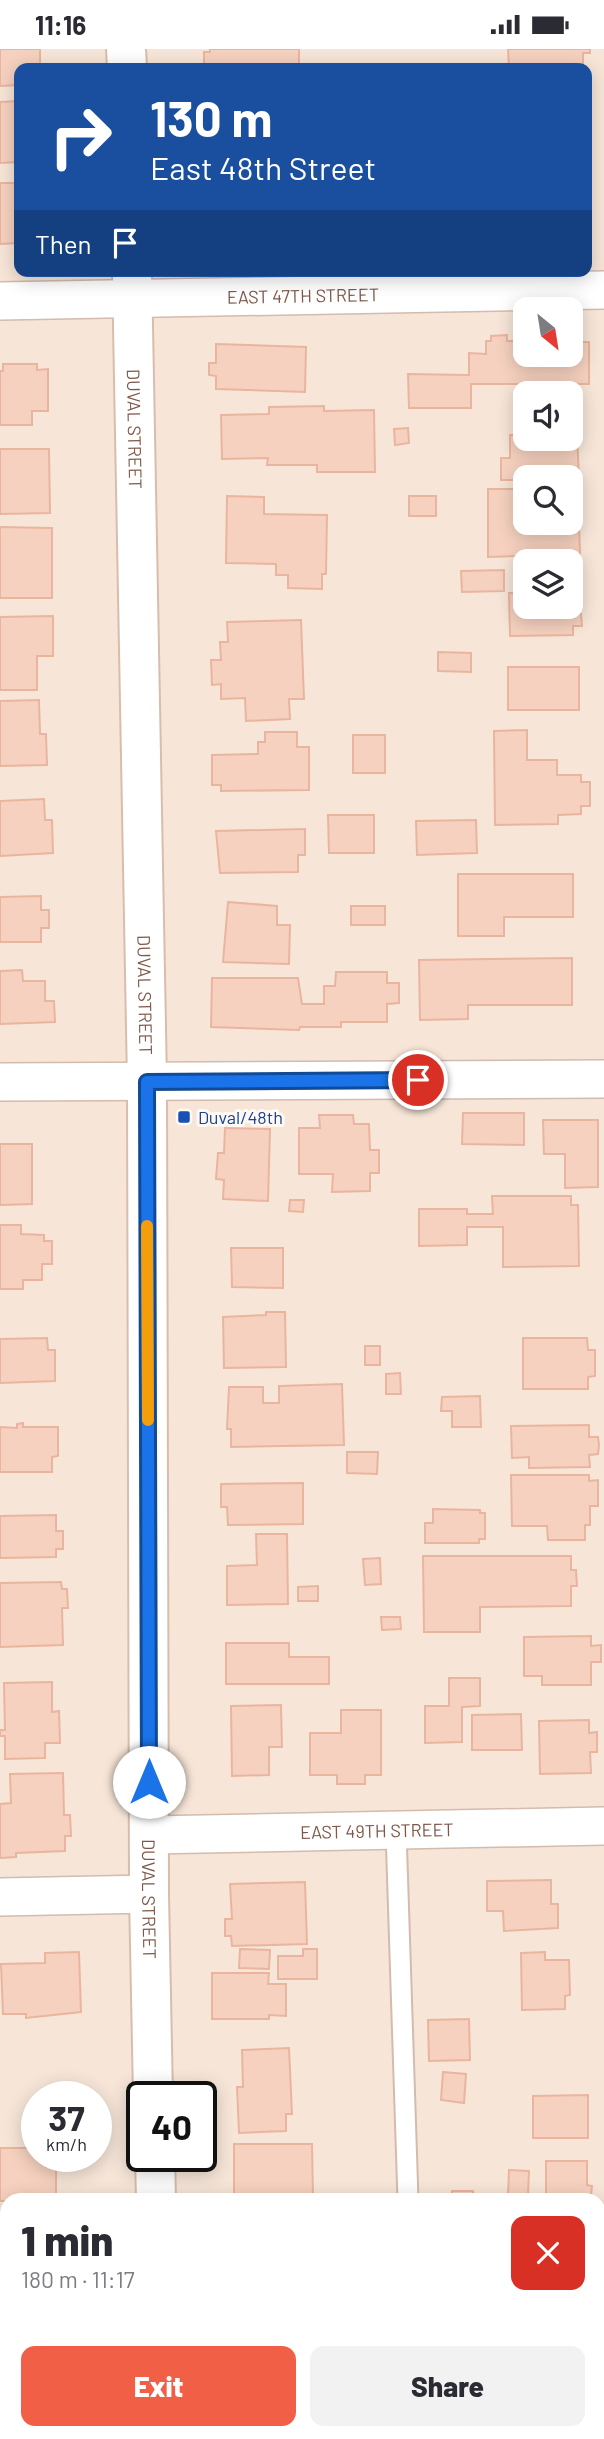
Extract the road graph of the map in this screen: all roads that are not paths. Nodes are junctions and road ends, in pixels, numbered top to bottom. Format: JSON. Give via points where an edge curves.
{"nodes":[{"id":1,"x":132,"y":285,"type":"edge"},
{"id":2,"x":604,"y":290,"type":"edge"},
{"id":3,"x":0,"y":301,"type":"edge"},
{"id":4,"x":604,"y":1079,"type":"edge"},
{"id":5,"x":0,"y":1082,"type":"edge"},
{"id":6,"x":147,"y":1082,"type":"junction"},
{"id":7,"x":604,"y":1826,"type":"edge"},
{"id":8,"x":396,"y":1831,"type":"junction"},
{"id":9,"x":149,"y":1835,"type":"junction"},
{"id":10,"x":149,"y":1894,"type":"junction"},
{"id":11,"x":0,"y":1896,"type":"edge"},
{"id":12,"x":153,"y":2081,"type":"edge"},
{"id":13,"x":155,"y":2172,"type":"edge"},
{"id":14,"x":156,"y":2193,"type":"edge"},
{"id":15,"x":408,"y":2193,"type":"edge"}],
"edges":[{"from":1,"to":2,"type":"street","name":"EAST 47TH STREET"},
{"from":1,"to":3,"type":"street","name":"EAST 47TH STREET"},
{"from":1,"to":6,"type":"street","name":"DUVAL STREET"},
{"from":4,"to":6,"type":"street"},
{"from":5,"to":6,"type":"street"},
{"from":6,"to":9,"type":"street","name":"DUVAL STREET"},
{"from":7,"to":8,"type":"street","name":"EAST 49TH STREET"},
{"from":8,"to":9,"type":"street","name":"EAST 49TH STREET"},
{"from":8,"to":15,"type":"lane"},
{"from":9,"to":10,"type":"street","name":"DUVAL STREET"},
{"from":10,"to":11,"type":"street"},
{"from":10,"to":12,"type":"street","name":"DUVAL STREET"},
{"from":13,"to":14,"type":"street"}]}
